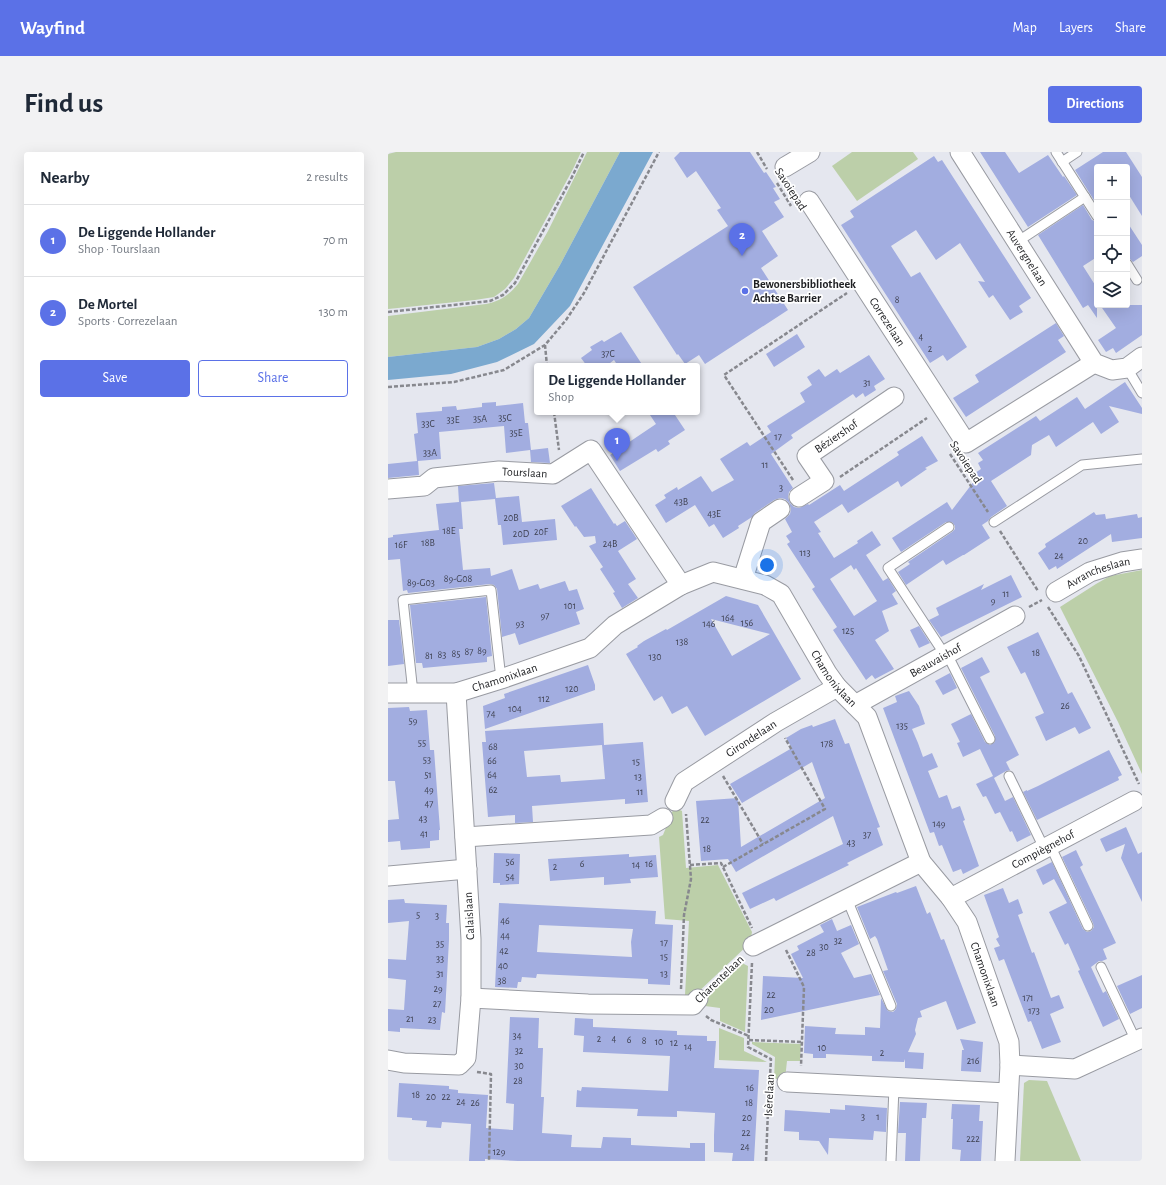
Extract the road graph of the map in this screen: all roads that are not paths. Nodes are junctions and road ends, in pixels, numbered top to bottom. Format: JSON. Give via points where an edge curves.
{"nodes":[{"id":1,"x":810,"y":152,"type":"edge"},
{"id":2,"x":960,"y":152,"type":"edge"},
{"id":3,"x":1056,"y":152,"type":"edge"},
{"id":4,"x":1077,"y":152,"type":"edge"},
{"id":5,"x":1062,"y":162,"type":"junction"},
{"id":6,"x":778,"y":176,"type":"road end"},
{"id":7,"x":1085,"y":197,"type":"junction"},
{"id":8,"x":801,"y":205,"type":"road end"},
{"id":9,"x":1094,"y":211,"type":"edge"},
{"id":10,"x":1017,"y":242,"type":"junction"},
{"id":11,"x":1130,"y":269,"type":"edge"},
{"id":12,"x":1137,"y":280,"type":"dead end"},
{"id":13,"x":1142,"y":357,"type":"edge"},
{"id":14,"x":1094,"y":363,"type":"junction"},
{"id":15,"x":1126,"y":368,"type":"junction"},
{"id":16,"x":1142,"y":393,"type":"edge"},
{"id":17,"x":894,"y":397,"type":"dead end"},
{"id":18,"x":1142,"y":459,"type":"edge"},
{"id":19,"x":388,"y":490,"type":"edge"},
{"id":20,"x":801,"y":496,"type":"road end"},
{"id":21,"x":780,"y":509,"type":"dead end"},
{"id":22,"x":994,"y":522,"type":"road end"},
{"id":23,"x":949,"y":527,"type":"dead end"},
{"id":24,"x":1142,"y":559,"type":"edge"},
{"id":25,"x":743,"y":579,"type":"junction"},
{"id":26,"x":682,"y":586,"type":"junction"},
{"id":27,"x":1046,"y":594,"type":"road end"},
{"id":28,"x":1015,"y":616,"type":"dead end"},
{"id":29,"x":946,"y":654,"type":"junction"},
{"id":30,"x":501,"y":679,"type":"junction"},
{"id":31,"x":837,"y":687,"type":"junction"},
{"id":32,"x":388,"y":693,"type":"edge"},
{"id":33,"x":413,"y":693,"type":"junction"},
{"id":34,"x":456,"y":693,"type":"junction"},
{"id":35,"x":855,"y":705,"type":"junction"},
{"id":36,"x":990,"y":739,"type":"dead end"},
{"id":37,"x":1009,"y":776,"type":"dead end"},
{"id":38,"x":1138,"y":796,"type":"edge"},
{"id":39,"x":681,"y":806,"type":"road end"},
{"id":40,"x":663,"y":818,"type":"dead end"},
{"id":41,"x":465,"y":837,"type":"junction"},
{"id":42,"x":1047,"y":847,"type":"junction"},
{"id":43,"x":921,"y":862,"type":"junction"},
{"id":44,"x":467,"y":869,"type":"junction"},
{"id":45,"x":388,"y":876,"type":"edge"},
{"id":46,"x":951,"y":898,"type":"junction"},
{"id":47,"x":847,"y":899,"type":"junction"},
{"id":48,"x":1088,"y":926,"type":"dead end"},
{"id":49,"x":756,"y":944,"type":"road end"},
{"id":50,"x":1101,"y":967,"type":"dead end"},
{"id":51,"x":471,"y":998,"type":"junction"},
{"id":52,"x":691,"y":1003,"type":"road end"},
{"id":53,"x":891,"y":1006,"type":"dead end"},
{"id":54,"x":1139,"y":1039,"type":"edge"},
{"id":55,"x":388,"y":1060,"type":"edge"},
{"id":56,"x":1010,"y":1065,"type":"junction"},
{"id":57,"x":794,"y":1082,"type":"road end"},
{"id":58,"x":894,"y":1087,"type":"junction"},
{"id":59,"x":1008,"y":1093,"type":"junction"},
{"id":60,"x":890,"y":1161,"type":"edge"},
{"id":61,"x":1005,"y":1161,"type":"edge"}],
"edges":[{"from":1,"to":6,"type":"street"},
{"from":2,"to":10,"type":"street","name":"Auvergnelaan"},
{"from":3,"to":5,"type":"lane"},
{"from":4,"to":5,"type":"lane"},
{"from":5,"to":7,"type":"lane"},
{"from":7,"to":9,"type":"lane"},
{"from":7,"to":10,"type":"lane"},
{"from":8,"to":14,"type":"street","name":"Correzelaan","via":[[966,443]]},
{"from":10,"to":14,"type":"street","name":"Auvergnelaan"},
{"from":11,"to":12,"type":"lane"},
{"from":13,"to":15,"type":"street"},
{"from":14,"to":15,"type":"street","via":[[1112,370]]},
{"from":15,"to":16,"type":"lane"},
{"from":17,"to":20,"type":"street","name":"Béziershof","via":[[807,456],[824,481]]},
{"from":18,"to":22,"type":"lane","via":[[1082,465]]},
{"from":19,"to":26,"type":"street","name":"Tourslaan","via":[[424,486],[434,478],[499,471],[553,474],[591,450]]},
{"from":21,"to":25,"type":"street","via":[[761,522]]},
{"from":23,"to":29,"type":"lane","via":[[888,568]]},
{"from":24,"to":27,"type":"street","name":"Avrancheslaan","via":[[1090,572]]},
{"from":25,"to":26,"type":"street","name":"Chamonixlaan","via":[[712,572]]},
{"from":25,"to":31,"type":"street","name":"Chamonixlaan","via":[[765,585],[781,594]]},
{"from":26,"to":30,"type":"street","name":"Chamonixlaan","via":[[615,625],[590,648]]},
{"from":28,"to":29,"type":"street","name":"Beauvaishof"},
{"from":29,"to":35,"type":"street","name":"Beauvaishof"},
{"from":29,"to":36,"type":"lane"},
{"from":30,"to":33,"type":"lane","via":[[491,590],[403,600]]},
{"from":30,"to":34,"type":"street","name":"Chamonixlaan"},
{"from":31,"to":35,"type":"street","name":"Chamonixlaan"},
{"from":31,"to":39,"type":"street","name":"Girondelaan","via":[[776,722],[684,782]]},
{"from":32,"to":33,"type":"street","name":"Chamonixlaan"},
{"from":33,"to":34,"type":"street","name":"Chamonixlaan"},
{"from":34,"to":41,"type":"street","name":"Calaislaan"},
{"from":35,"to":43,"type":"street","name":"Chamonixlaan","via":[[867,718]]},
{"from":37,"to":42,"type":"lane"},
{"from":38,"to":42,"type":"street","name":"Compiègnehof"},
{"from":40,"to":41,"type":"street","via":[[651,825]]},
{"from":41,"to":44,"type":"street","name":"Calaislaan"},
{"from":42,"to":46,"type":"street","name":"Compiègnehof"},
{"from":42,"to":48,"type":"lane"},
{"from":43,"to":46,"type":"street","name":"Chamonixlaan"},
{"from":43,"to":47,"type":"street"},
{"from":44,"to":45,"type":"street"},
{"from":44,"to":51,"type":"street","name":"Calaislaan"},
{"from":46,"to":56,"type":"street","name":"Chamonixlaan","via":[[967,922],[1009,1042]]},
{"from":47,"to":49,"type":"street"},
{"from":47,"to":53,"type":"lane"},
{"from":50,"to":54,"type":"lane"},
{"from":51,"to":52,"type":"street","name":"Charentelaan","via":[[588,1004]]},
{"from":51,"to":55,"type":"street","name":"Calaislaan","via":[[466,1058],[458,1065]]},
{"from":54,"to":56,"type":"street","via":[[1075,1069]]},
{"from":56,"to":59,"type":"street","name":"Chamonixlaan"},
{"from":57,"to":58,"type":"street"},
{"from":58,"to":59,"type":"street"},
{"from":58,"to":60,"type":"lane"},
{"from":59,"to":61,"type":"street","name":"Chamonixlaan"}]}
